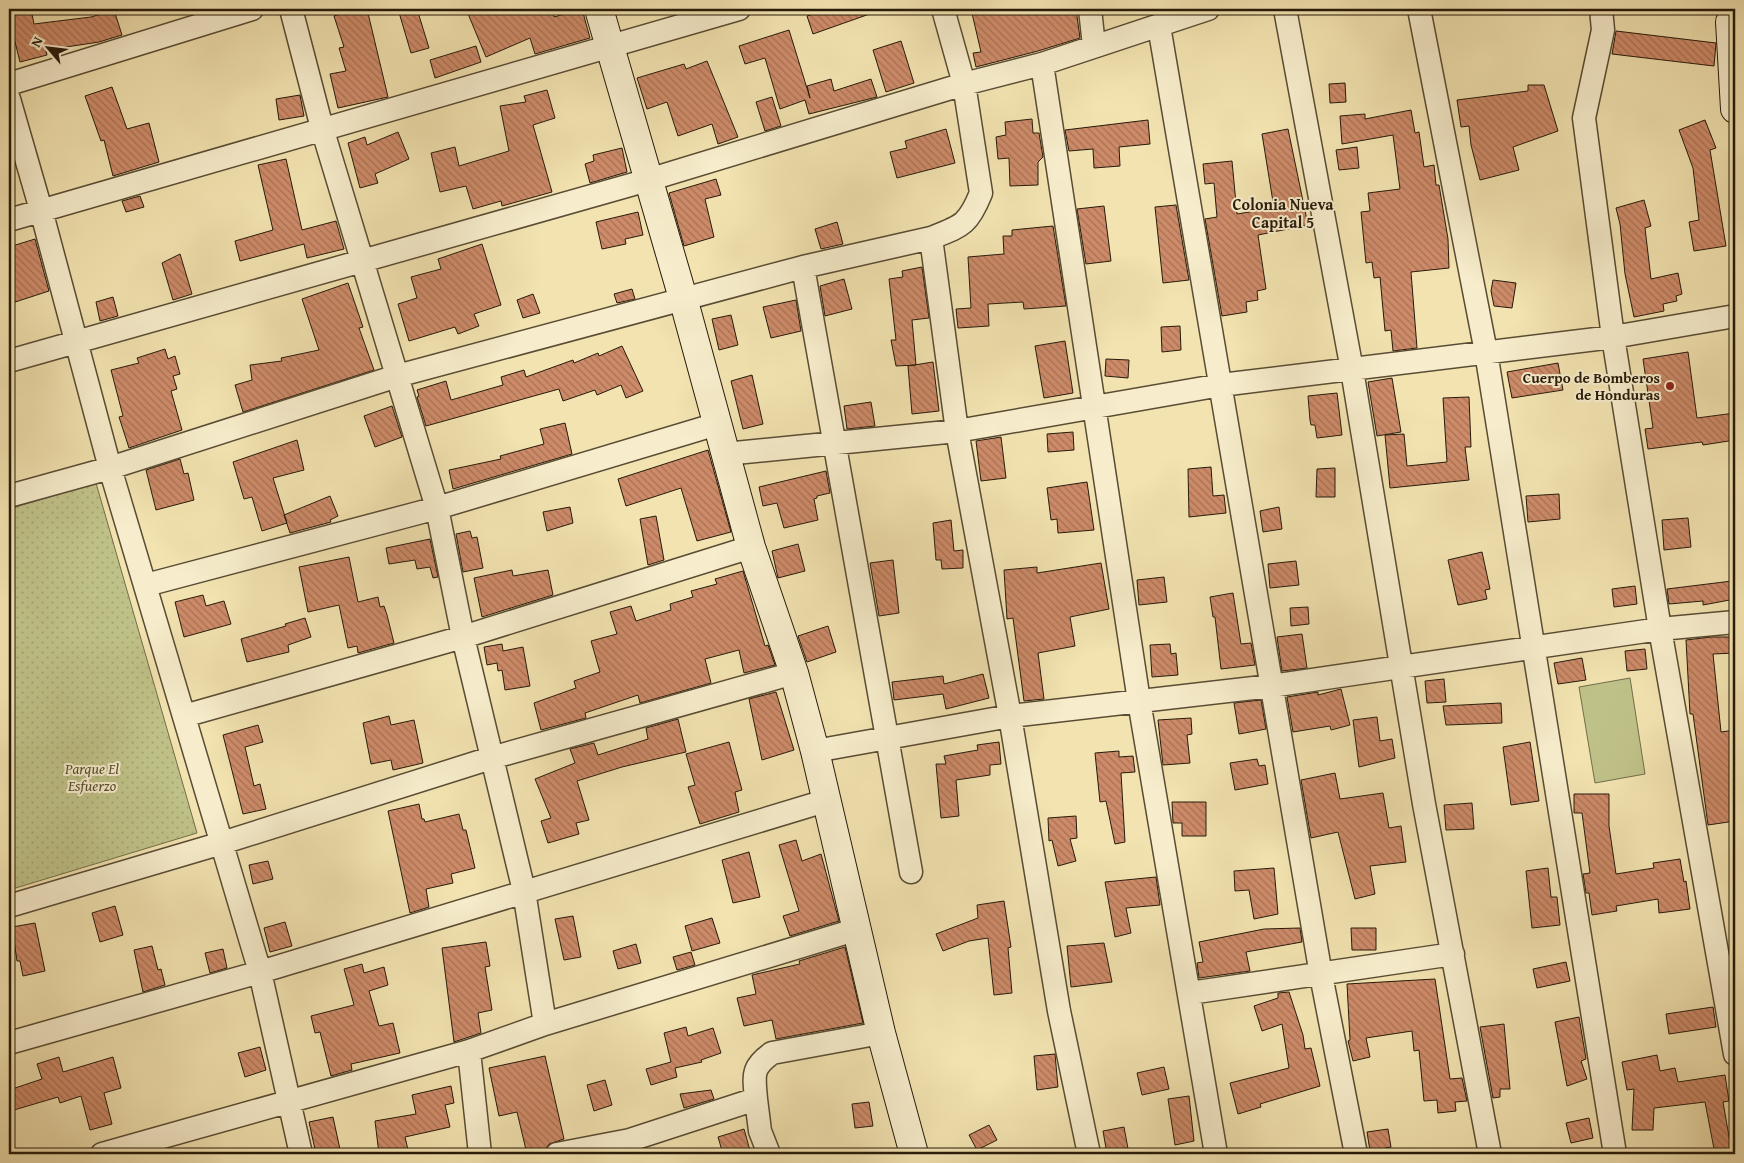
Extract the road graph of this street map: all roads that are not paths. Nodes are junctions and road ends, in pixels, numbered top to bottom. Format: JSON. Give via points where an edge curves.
{"nodes":[{"id":1,"x":252,"y":9,"type":"edge"},
{"id":2,"x":291,"y":9,"type":"edge"},
{"id":3,"x":599,"y":9,"type":"edge"},
{"id":4,"x":739,"y":9,"type":"edge"},
{"id":5,"x":943,"y":9,"type":"edge"},
{"id":6,"x":1090,"y":9,"type":"edge"},
{"id":7,"x":1208,"y":9,"type":"edge"},
{"id":8,"x":1285,"y":9,"type":"edge"},
{"id":9,"x":1419,"y":9,"type":"edge"},
{"id":10,"x":1601,"y":9,"type":"edge"},
{"id":11,"x":1732,"y":17,"type":"edge"},
{"id":12,"x":1159,"y":26,"type":"junction"},
{"id":13,"x":612,"y":46,"type":"junction"},
{"id":14,"x":1094,"y":46,"type":"junction"},
{"id":15,"x":1042,"y":64,"type":"junction"},
{"id":16,"x":9,"y":84,"type":"edge"},
{"id":17,"x":964,"y":84,"type":"junction"},
{"id":18,"x":9,"y":99,"type":"edge"},
{"id":19,"x":1735,"y":109,"type":"edge"},
{"id":20,"x":322,"y":128,"type":"junction"},
{"id":21,"x":648,"y":180,"type":"junction"},
{"id":22,"x":41,"y":210,"type":"junction"},
{"id":23,"x":9,"y":220,"type":"edge"},
{"id":24,"x":931,"y":238,"type":"junction"},
{"id":25,"x":362,"y":260,"type":"junction"},
{"id":26,"x":803,"y":267,"type":"junction"},
{"id":27,"x":683,"y":298,"type":"junction"},
{"id":28,"x":1735,"y":316,"type":"edge"},
{"id":29,"x":1613,"y":337,"type":"junction"},
{"id":30,"x":77,"y":342,"type":"junction"},
{"id":31,"x":1486,"y":352,"type":"junction"},
{"id":32,"x":9,"y":361,"type":"edge"},
{"id":33,"x":1352,"y":370,"type":"junction"},
{"id":34,"x":397,"y":376,"type":"junction"},
{"id":35,"x":1221,"y":385,"type":"junction"},
{"id":36,"x":1093,"y":408,"type":"junction"},
{"id":37,"x":717,"y":424,"type":"junction"},
{"id":38,"x":958,"y":431,"type":"junction"},
{"id":39,"x":836,"y":443,"type":"junction"},
{"id":40,"x":725,"y":454,"type":"junction"},
{"id":41,"x":110,"y":468,"type":"junction"},
{"id":42,"x":9,"y":496,"type":"edge"},
{"id":43,"x":437,"y":508,"type":"junction"},
{"id":44,"x":751,"y":547,"type":"junction"},
{"id":45,"x":146,"y":585,"type":"junction"},
{"id":46,"x":1735,"y":622,"type":"edge"},
{"id":47,"x":1660,"y":629,"type":"junction"},
{"id":48,"x":463,"y":637,"type":"junction"},
{"id":49,"x":1534,"y":649,"type":"junction"},
{"id":50,"x":1401,"y":667,"type":"junction"},
{"id":51,"x":794,"y":672,"type":"junction"},
{"id":52,"x":1271,"y":686,"type":"junction"},
{"id":53,"x":1139,"y":700,"type":"junction"},
{"id":54,"x":184,"y":716,"type":"junction"},
{"id":55,"x":1010,"y":716,"type":"junction"},
{"id":56,"x":886,"y":740,"type":"junction"},
{"id":57,"x":815,"y":750,"type":"junction"},
{"id":58,"x":491,"y":758,"type":"junction"},
{"id":59,"x":825,"y":801,"type":"junction"},
{"id":60,"x":222,"y":844,"type":"junction"},
{"id":61,"x":911,"y":872,"type":"dead end"},
{"id":62,"x":524,"y":891,"type":"junction"},
{"id":63,"x":9,"y":906,"type":"edge"},
{"id":64,"x":858,"y":929,"type":"junction"},
{"id":65,"x":1453,"y":954,"type":"junction"},
{"id":66,"x":260,"y":972,"type":"junction"},
{"id":67,"x":1321,"y":974,"type":"junction"},
{"id":68,"x":1190,"y":993,"type":"junction"},
{"id":69,"x":545,"y":1024,"type":"junction"},
{"id":70,"x":881,"y":1033,"type":"junction"},
{"id":71,"x":9,"y":1043,"type":"edge"},
{"id":72,"x":469,"y":1051,"type":"junction"},
{"id":73,"x":1735,"y":1054,"type":"edge"},
{"id":74,"x":756,"y":1099,"type":"junction"},
{"id":75,"x":288,"y":1103,"type":"junction"},
{"id":76,"x":102,"y":1154,"type":"edge"},
{"id":77,"x":301,"y":1154,"type":"edge"},
{"id":78,"x":480,"y":1154,"type":"edge"},
{"id":79,"x":557,"y":1154,"type":"edge"},
{"id":80,"x":769,"y":1154,"type":"edge"},
{"id":81,"x":914,"y":1154,"type":"edge"},
{"id":82,"x":1089,"y":1154,"type":"edge"},
{"id":83,"x":1216,"y":1154,"type":"edge"},
{"id":84,"x":1356,"y":1154,"type":"edge"},
{"id":85,"x":1490,"y":1154,"type":"edge"},
{"id":86,"x":1615,"y":1154,"type":"edge"}],
"edges":[{"from":1,"to":16,"type":"street"},
{"from":2,"to":20,"type":"street"},
{"from":3,"to":13,"type":"street"},
{"from":4,"to":13,"type":"street"},
{"from":5,"to":17,"type":"street"},
{"from":6,"to":14,"type":"street"},
{"from":7,"to":12,"type":"street"},
{"from":8,"to":33,"type":"street"},
{"from":9,"to":31,"type":"street"},
{"from":10,"to":29,"type":"street","via":[[1603,30],[1584,118]]},
{"from":11,"to":19,"type":"street"},
{"from":12,"to":14,"type":"street"},
{"from":12,"to":35,"type":"street"},
{"from":13,"to":20,"type":"street"},
{"from":13,"to":21,"type":"street"},
{"from":14,"to":15,"type":"street"},
{"from":15,"to":17,"type":"street"},
{"from":15,"to":36,"type":"street"},
{"from":17,"to":21,"type":"street"},
{"from":17,"to":24,"type":"street","via":[[981,193],[974,209],[960,226]]},
{"from":18,"to":22,"type":"street"},
{"from":20,"to":22,"type":"street"},
{"from":20,"to":25,"type":"street"},
{"from":21,"to":25,"type":"street"},
{"from":21,"to":27,"type":"street"},
{"from":22,"to":23,"type":"street"},
{"from":22,"to":30,"type":"street"},
{"from":24,"to":26,"type":"street"},
{"from":24,"to":38,"type":"street"},
{"from":25,"to":30,"type":"street"},
{"from":25,"to":34,"type":"street"},
{"from":26,"to":27,"type":"street"},
{"from":26,"to":39,"type":"street"},
{"from":27,"to":34,"type":"street"},
{"from":27,"to":37,"type":"street"},
{"from":28,"to":29,"type":"street"},
{"from":29,"to":31,"type":"street"},
{"from":29,"to":47,"type":"street"},
{"from":30,"to":32,"type":"street"},
{"from":30,"to":41,"type":"street"},
{"from":31,"to":33,"type":"street"},
{"from":31,"to":49,"type":"street"},
{"from":33,"to":35,"type":"street"},
{"from":33,"to":50,"type":"street"},
{"from":34,"to":41,"type":"street"},
{"from":34,"to":43,"type":"street"},
{"from":35,"to":36,"type":"street"},
{"from":35,"to":52,"type":"street"},
{"from":36,"to":38,"type":"street"},
{"from":36,"to":53,"type":"street"},
{"from":37,"to":40,"type":"street"},
{"from":37,"to":43,"type":"street"},
{"from":38,"to":39,"type":"street"},
{"from":38,"to":55,"type":"street"},
{"from":39,"to":40,"type":"street"},
{"from":39,"to":56,"type":"street"},
{"from":40,"to":44,"type":"street"},
{"from":41,"to":42,"type":"street"},
{"from":41,"to":45,"type":"street"},
{"from":43,"to":45,"type":"street"},
{"from":43,"to":48,"type":"street"},
{"from":44,"to":48,"type":"street"},
{"from":44,"to":51,"type":"street"},
{"from":45,"to":54,"type":"street"},
{"from":46,"to":47,"type":"street"},
{"from":47,"to":49,"type":"street"},
{"from":47,"to":73,"type":"street"},
{"from":48,"to":54,"type":"street"},
{"from":48,"to":58,"type":"street"},
{"from":49,"to":50,"type":"street"},
{"from":49,"to":86,"type":"street"},
{"from":50,"to":52,"type":"street"},
{"from":50,"to":65,"type":"street"},
{"from":51,"to":57,"type":"street"},
{"from":51,"to":58,"type":"street"},
{"from":52,"to":53,"type":"street"},
{"from":52,"to":67,"type":"street"},
{"from":53,"to":55,"type":"street"},
{"from":53,"to":68,"type":"street"},
{"from":54,"to":60,"type":"street"},
{"from":55,"to":56,"type":"street"},
{"from":55,"to":82,"type":"street","via":[[1059,1011]]},
{"from":56,"to":57,"type":"street"},
{"from":56,"to":61,"type":"street"},
{"from":57,"to":59,"type":"street"},
{"from":58,"to":60,"type":"street"},
{"from":58,"to":62,"type":"street"},
{"from":59,"to":62,"type":"street"},
{"from":59,"to":64,"type":"street"},
{"from":60,"to":63,"type":"street"},
{"from":60,"to":66,"type":"street"},
{"from":62,"to":66,"type":"street"},
{"from":62,"to":69,"type":"street"},
{"from":64,"to":69,"type":"street"},
{"from":64,"to":70,"type":"street"},
{"from":65,"to":67,"type":"street"},
{"from":65,"to":85,"type":"street"},
{"from":66,"to":71,"type":"street"},
{"from":66,"to":75,"type":"street"},
{"from":67,"to":68,"type":"street"},
{"from":67,"to":84,"type":"street"},
{"from":68,"to":83,"type":"street"},
{"from":69,"to":72,"type":"street"},
{"from":70,"to":74,"type":"street","via":[[772,1053],[760,1062],[754,1073]]},
{"from":70,"to":81,"type":"street"},
{"from":72,"to":75,"type":"street"},
{"from":72,"to":78,"type":"street"},
{"from":74,"to":79,"type":"street","via":[[630,1140]]},
{"from":74,"to":80,"type":"street","via":[[760,1131]]},
{"from":75,"to":76,"type":"street"},
{"from":75,"to":77,"type":"street"}]}
